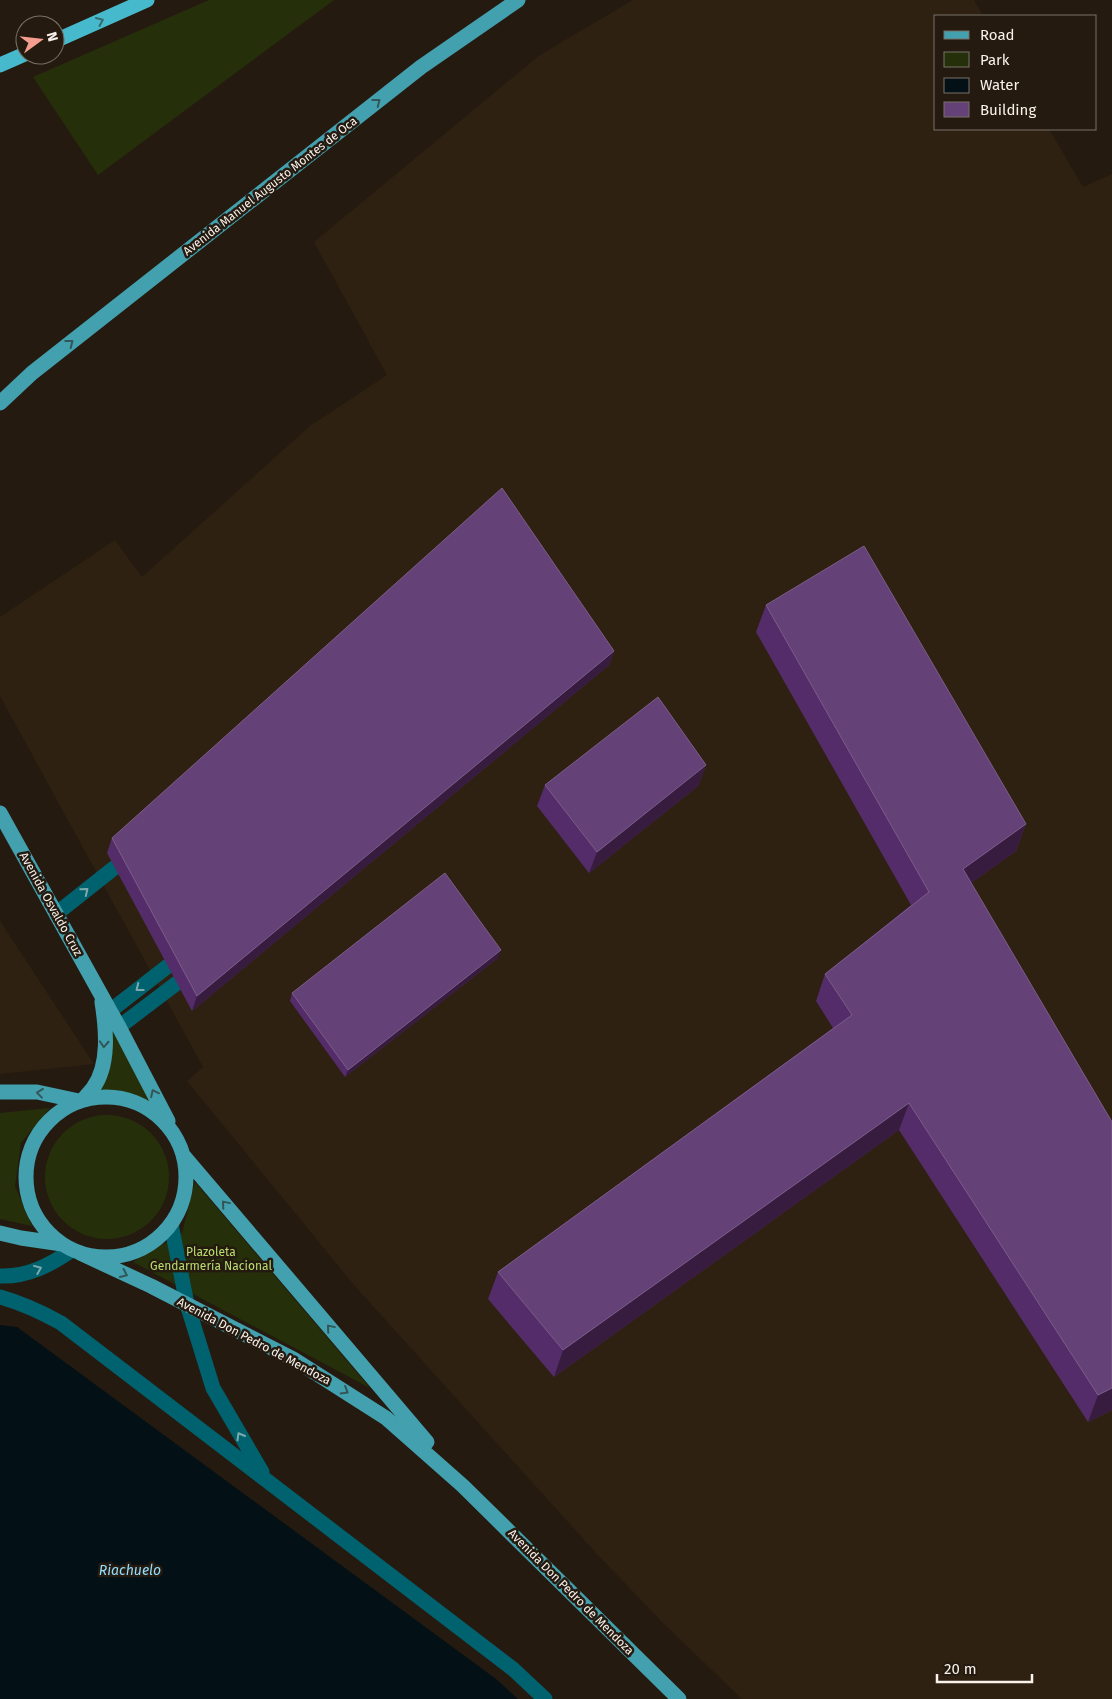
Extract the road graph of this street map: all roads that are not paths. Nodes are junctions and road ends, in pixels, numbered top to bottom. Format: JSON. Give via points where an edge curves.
{"nodes":[{"id":1,"x":147,"y":0,"type":"edge"},
{"id":2,"x":518,"y":0,"type":"edge"},
{"id":3,"x":65,"y":37,"type":"edge"},
{"id":4,"x":15,"y":58,"type":"edge"},
{"id":5,"x":0,"y":65,"type":"edge"},
{"id":6,"x":26,"y":378,"type":"junction"},
{"id":7,"x":0,"y":394,"type":"edge"},
{"id":8,"x":0,"y":403,"type":"edge"},
{"id":9,"x":0,"y":813,"type":"edge"},
{"id":10,"x":114,"y":868,"type":"dead end"},
{"id":11,"x":56,"y":914,"type":"junction"},
{"id":12,"x":168,"y":966,"type":"dead end"},
{"id":13,"x":177,"y":983,"type":"dead end"},
{"id":14,"x":102,"y":996,"type":"junction"},
{"id":15,"x":110,"y":1011,"type":"junction"},
{"id":16,"x":119,"y":1027,"type":"junction"},
{"id":17,"x":0,"y":1092,"type":"edge"},
{"id":18,"x":81,"y":1101,"type":"junction"},
{"id":19,"x":175,"y":1136,"type":"junction"},
{"id":20,"x":182,"y":1153,"type":"junction"},
{"id":21,"x":171,"y":1224,"type":"junction"},
{"id":22,"x":0,"y":1233,"type":"edge"},
{"id":23,"x":71,"y":1249,"type":"junction"},
{"id":24,"x":0,"y":1276,"type":"edge"},
{"id":25,"x":0,"y":1297,"type":"edge"},
{"id":26,"x":187,"y":1304,"type":"junction"},
{"id":27,"x":265,"y":1478,"type":"junction"},
{"id":28,"x":463,"y":1486,"type":"junction"},
{"id":29,"x":545,"y":1699,"type":"edge"},
{"id":30,"x":679,"y":1699,"type":"edge"}],
"edges":[{"from":3,"to":1,"type":"highway","one_way":true},
{"from":6,"to":2,"type":"main road","name":"Avenida Manuel Augusto Montes de Oca","one_way":true,"via":[[420,68]]},
{"from":4,"to":5,"type":"highway"},
{"from":6,"to":7,"type":"street","name":"Avenida Manuel Augusto Montes de Oca"},
{"from":6,"to":8,"type":"main road","name":"Avenida Manuel Augusto Montes de Oca"},
{"from":9,"to":11,"type":"main road","name":"Avenida Osvaldo Cruz"},
{"from":11,"to":10,"type":"street","one_way":true},
{"from":11,"to":14,"type":"main road","name":"Avenida Osvaldo Cruz"},
{"from":12,"to":15,"type":"street","one_way":true},
{"from":13,"to":16,"type":"street"},
{"from":14,"to":15,"type":"main road","name":"Avenida Osvaldo Cruz"},
{"from":14,"to":18,"type":"main road","name":"Avenida Osvaldo Cruz","one_way":true,"via":[[105,1034],[102,1068],[93,1089]]},
{"from":15,"to":16,"type":"main road","name":"Avenida Osvaldo Cruz"},
{"from":19,"to":16,"type":"main road","name":"Avenida Osvaldo Cruz","one_way":true},
{"from":18,"to":17,"type":"main road","one_way":true,"via":[[37,1092]]},
{"from":18,"to":19,"type":"main road","via":[[118,1097],[135,1102],[151,1110]]},
{"from":18,"to":23,"type":"main road","via":[[45,1124],[31,1148],[26,1174],[35,1214],[51,1236]]},
{"from":19,"to":20,"type":"main road"},
{"from":20,"to":21,"type":"main road","via":[[185,1191]]},
{"from":28,"to":20,"type":"main road","name":"Avenida Don Pedro de Mendoza","one_way":true},
{"from":21,"to":23,"type":"main road","via":[[153,1242],[130,1254],[97,1257]]},
{"from":21,"to":26,"type":"street"},
{"from":22,"to":23,"type":"main road","name":"Avenida Don Pedro de Mendoza"},
{"from":24,"to":23,"type":"street","one_way":true,"via":[[30,1272],[49,1265]]},
{"from":23,"to":26,"type":"main road","name":"Avenida Don Pedro de Mendoza","one_way":true},
{"from":25,"to":27,"type":"street","via":[[21,1302],[62,1323]]},
{"from":27,"to":26,"type":"street","one_way":true,"via":[[213,1388]]},
{"from":26,"to":28,"type":"main road","name":"Avenida Don Pedro de Mendoza","one_way":true,"via":[[295,1360],[369,1406]]},
{"from":27,"to":29,"type":"street","via":[[513,1669]]},
{"from":28,"to":30,"type":"main road","name":"Avenida Don Pedro de Mendoza"}]}
